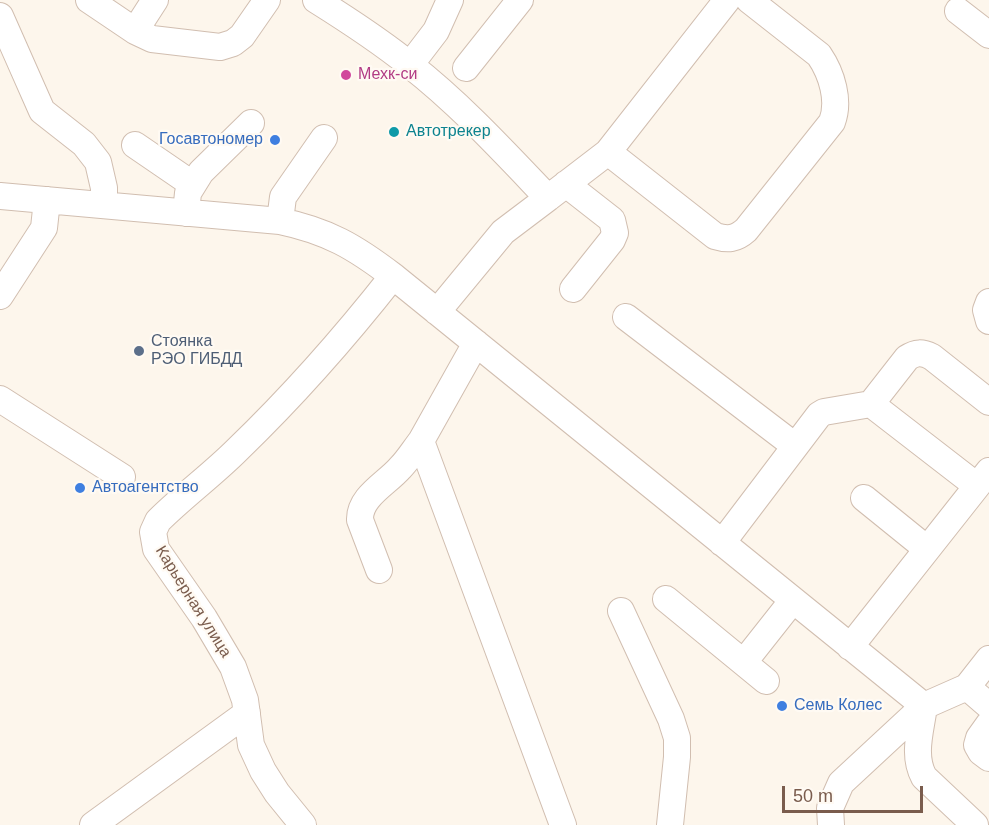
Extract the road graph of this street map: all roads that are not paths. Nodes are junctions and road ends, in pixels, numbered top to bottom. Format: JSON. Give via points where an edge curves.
{"nodes":[{"id":1,"x":89,"y":0,"type":"edge"},
{"id":2,"x":155,"y":0,"type":"edge"},
{"id":3,"x":267,"y":0,"type":"edge"},
{"id":4,"x":316,"y":0,"type":"edge"},
{"id":5,"x":450,"y":0,"type":"edge"},
{"id":6,"x":520,"y":0,"type":"edge"},
{"id":7,"x":727,"y":0,"type":"edge"},
{"id":8,"x":749,"y":0,"type":"edge"},
{"id":9,"x":958,"y":11,"type":"dead end"},
{"id":10,"x":0,"y":16,"type":"edge"},
{"id":11,"x":135,"y":31,"type":"junction"},
{"id":12,"x":989,"y":35,"type":"edge"},
{"id":13,"x":410,"y":65,"type":"junction"},
{"id":14,"x":466,"y":68,"type":"dead end"},
{"id":15,"x":251,"y":123,"type":"dead end"},
{"id":16,"x":324,"y":138,"type":"dead end"},
{"id":17,"x":135,"y":146,"type":"dead end"},
{"id":18,"x":608,"y":152,"type":"junction"},
{"id":19,"x":192,"y":184,"type":"junction"},
{"id":20,"x":557,"y":191,"type":"junction"},
{"id":21,"x":0,"y":196,"type":"edge"},
{"id":22,"x":47,"y":200,"type":"junction"},
{"id":23,"x":104,"y":205,"type":"junction"},
{"id":24,"x":186,"y":213,"type":"junction"},
{"id":25,"x":280,"y":221,"type":"junction"},
{"id":26,"x":393,"y":276,"type":"junction"},
{"id":27,"x":573,"y":290,"type":"dead end"},
{"id":28,"x":0,"y":296,"type":"edge"},
{"id":29,"x":989,"y":302,"type":"edge"},
{"id":30,"x":437,"y":312,"type":"junction"},
{"id":31,"x":626,"y":316,"type":"dead end"},
{"id":32,"x":989,"y":321,"type":"edge"},
{"id":33,"x":476,"y":343,"type":"junction"},
{"id":34,"x":0,"y":399,"type":"edge"},
{"id":35,"x":989,"y":402,"type":"edge"},
{"id":36,"x":871,"y":404,"type":"junction"},
{"id":37,"x":421,"y":441,"type":"junction"},
{"id":38,"x":795,"y":446,"type":"junction"},
{"id":39,"x":122,"y":477,"type":"dead end"},
{"id":40,"x":983,"y":478,"type":"edge"},
{"id":41,"x":864,"y":498,"type":"dead end"},
{"id":42,"x":722,"y":543,"type":"junction"},
{"id":43,"x":927,"y":549,"type":"junction"},
{"id":44,"x":379,"y":570,"type":"dead end"},
{"id":45,"x":666,"y":599,"type":"dead end"},
{"id":46,"x":793,"y":600,"type":"junction"},
{"id":47,"x":621,"y":611,"type":"dead end"},
{"id":48,"x":850,"y":647,"type":"junction"},
{"id":49,"x":989,"y":660,"type":"edge"},
{"id":50,"x":744,"y":663,"type":"junction"},
{"id":51,"x":766,"y":681,"type":"dead end"},
{"id":52,"x":967,"y":687,"type":"junction"},
{"id":53,"x":924,"y":706,"type":"junction"},
{"id":54,"x":989,"y":706,"type":"edge"},
{"id":55,"x":247,"y":712,"type":"junction"},
{"id":56,"x":989,"y":724,"type":"edge"},
{"id":57,"x":989,"y":759,"type":"edge"},
{"id":58,"x":93,"y":825,"type":"edge"},
{"id":59,"x":303,"y":825,"type":"edge"},
{"id":60,"x":563,"y":825,"type":"edge"},
{"id":61,"x":670,"y":825,"type":"edge"},
{"id":62,"x":831,"y":825,"type":"edge"},
{"id":63,"x":975,"y":825,"type":"edge"}],
"edges":[{"from":1,"to":11,"type":"street"},
{"from":2,"to":11,"type":"street"},
{"from":3,"to":11,"type":"street","via":[[233,43],[220,46],[152,39]]},
{"from":4,"to":13,"type":"street"},
{"from":5,"to":13,"type":"street","via":[[436,31]]},
{"from":6,"to":14,"type":"street"},
{"from":7,"to":18,"type":"street"},
{"from":8,"to":18,"type":"street","via":[[819,55],[836,100],[836,111],[832,123],[746,230],[738,237],[715,236]]},
{"from":9,"to":12,"type":"street"},
{"from":10,"to":23,"type":"street","via":[[42,111],[84,144],[98,162]]},
{"from":13,"to":20,"type":"street"},
{"from":15,"to":19,"type":"street"},
{"from":16,"to":25,"type":"street","via":[[283,198]]},
{"from":17,"to":19,"type":"street"},
{"from":18,"to":20,"type":"street"},
{"from":19,"to":24,"type":"street"},
{"from":20,"to":27,"type":"street","via":[[612,220],[615,233]]},
{"from":20,"to":30,"type":"street","via":[[503,232]]},
{"from":21,"to":22,"type":"street"},
{"from":22,"to":23,"type":"street"},
{"from":22,"to":28,"type":"street","via":[[44,228]]},
{"from":23,"to":24,"type":"street"},
{"from":24,"to":25,"type":"street"},
{"from":25,"to":26,"type":"street","via":[[335,237]]},
{"from":26,"to":30,"type":"street"},
{"from":26,"to":55,"type":"street","name":"Карьерная улица","via":[[319,365],[238,450],[158,521],[153,532],[156,549],[233,667]]},
{"from":29,"to":32,"type":"street"},
{"from":30,"to":33,"type":"street"},
{"from":31,"to":38,"type":"street"},
{"from":33,"to":37,"type":"street"},
{"from":33,"to":42,"type":"street"},
{"from":34,"to":39,"type":"street"},
{"from":35,"to":36,"type":"street","via":[[932,357],[915,353]]},
{"from":36,"to":38,"type":"street","via":[[824,412]]},
{"from":36,"to":40,"type":"street"},
{"from":37,"to":44,"type":"street","via":[[360,512]]},
{"from":37,"to":60,"type":"street"},
{"from":38,"to":42,"type":"street"},
{"from":40,"to":43,"type":"street"},
{"from":41,"to":43,"type":"street"},
{"from":42,"to":46,"type":"street"},
{"from":43,"to":48,"type":"street"},
{"from":45,"to":50,"type":"street"},
{"from":46,"to":48,"type":"street"},
{"from":46,"to":50,"type":"street"},
{"from":47,"to":61,"type":"street","via":[[677,738]]},
{"from":48,"to":53,"type":"street"},
{"from":49,"to":52,"type":"street"},
{"from":50,"to":51,"type":"street"},
{"from":52,"to":53,"type":"street"},
{"from":52,"to":54,"type":"street"},
{"from":53,"to":62,"type":"street","via":[[841,783],[830,808]]},
{"from":53,"to":63,"type":"street","via":[[917,753],[919,768]]},
{"from":55,"to":58,"type":"street"},
{"from":55,"to":59,"type":"street","name":"Карьерная улица","via":[[250,745],[262,771]]},
{"from":56,"to":57,"type":"street","via":[[977,745]]}]}
